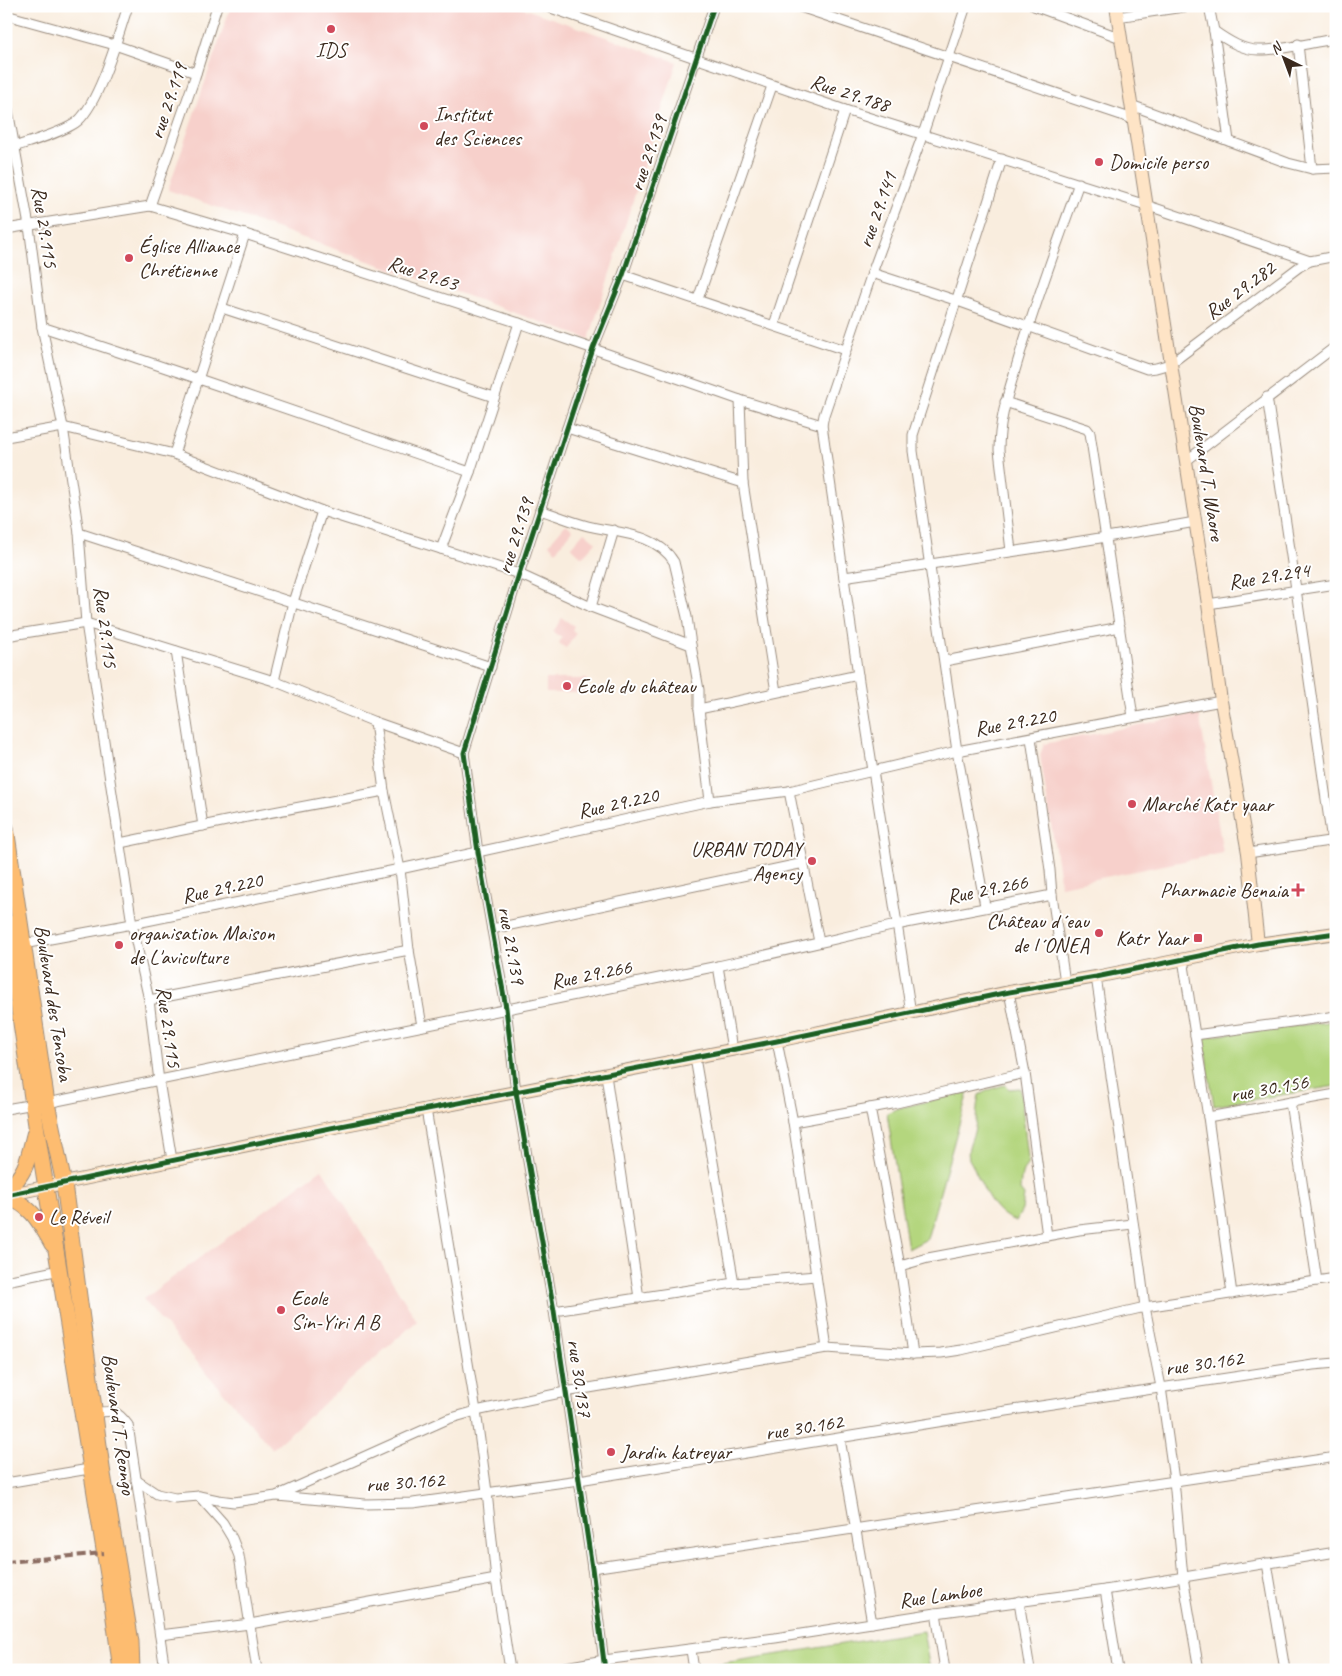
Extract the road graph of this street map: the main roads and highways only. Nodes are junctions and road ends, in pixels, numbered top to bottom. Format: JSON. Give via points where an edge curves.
{"nodes":[{"id":1,"x":6,"y":828,"type":"edge"},
{"id":2,"x":6,"y":921,"type":"edge"},
{"id":3,"x":13,"y":947,"type":"edge"},
{"id":4,"x":41,"y":1104,"type":"junction"},
{"id":5,"x":36,"y":1125,"type":"junction"},
{"id":6,"x":64,"y":1184,"type":"joint"},
{"id":7,"x":47,"y":1188,"type":"joint"},
{"id":8,"x":6,"y":1195,"type":"edge"},
{"id":9,"x":58,"y":1254,"type":"junction"},
{"id":10,"x":96,"y":1468,"type":"junction"},
{"id":11,"x":121,"y":1670,"type":"edge"},
{"id":12,"x":132,"y":1670,"type":"edge"}],
"edges":[{"from":1,"to":3,"type":"main road","name":"Boulevard des Tensoba"},
{"from":2,"to":3,"type":"main road","name":"Boulevard des Tensoba"},
{"from":3,"to":4,"type":"main road","name":"Boulevard des Tensoba"},
{"from":4,"to":5,"type":"main road","name":"Boulevard des Tensoba"},
{"from":4,"to":6,"type":"main road","name":"Boulevard des Tensoba"},
{"from":5,"to":7,"type":"main road","name":"Boulevard des Tensoba"},
{"from":5,"to":8,"type":"main road","via":[[26,1166]]},
{"from":6,"to":10,"type":"main road","name":"Boulevard T. Reongo","via":[[95,1413]]},
{"from":7,"to":9,"type":"main road","name":"Boulevard T. Reongo"},
{"from":8,"to":9,"type":"main road","via":[[33,1212]]},
{"from":9,"to":10,"type":"main road","name":"Boulevard T. Reongo"},
{"from":10,"to":11,"type":"main road","name":"Boulevard T. Reongo"},
{"from":10,"to":12,"type":"main road","name":"Boulevard T. Reongo","via":[[131,1642]]}]}
